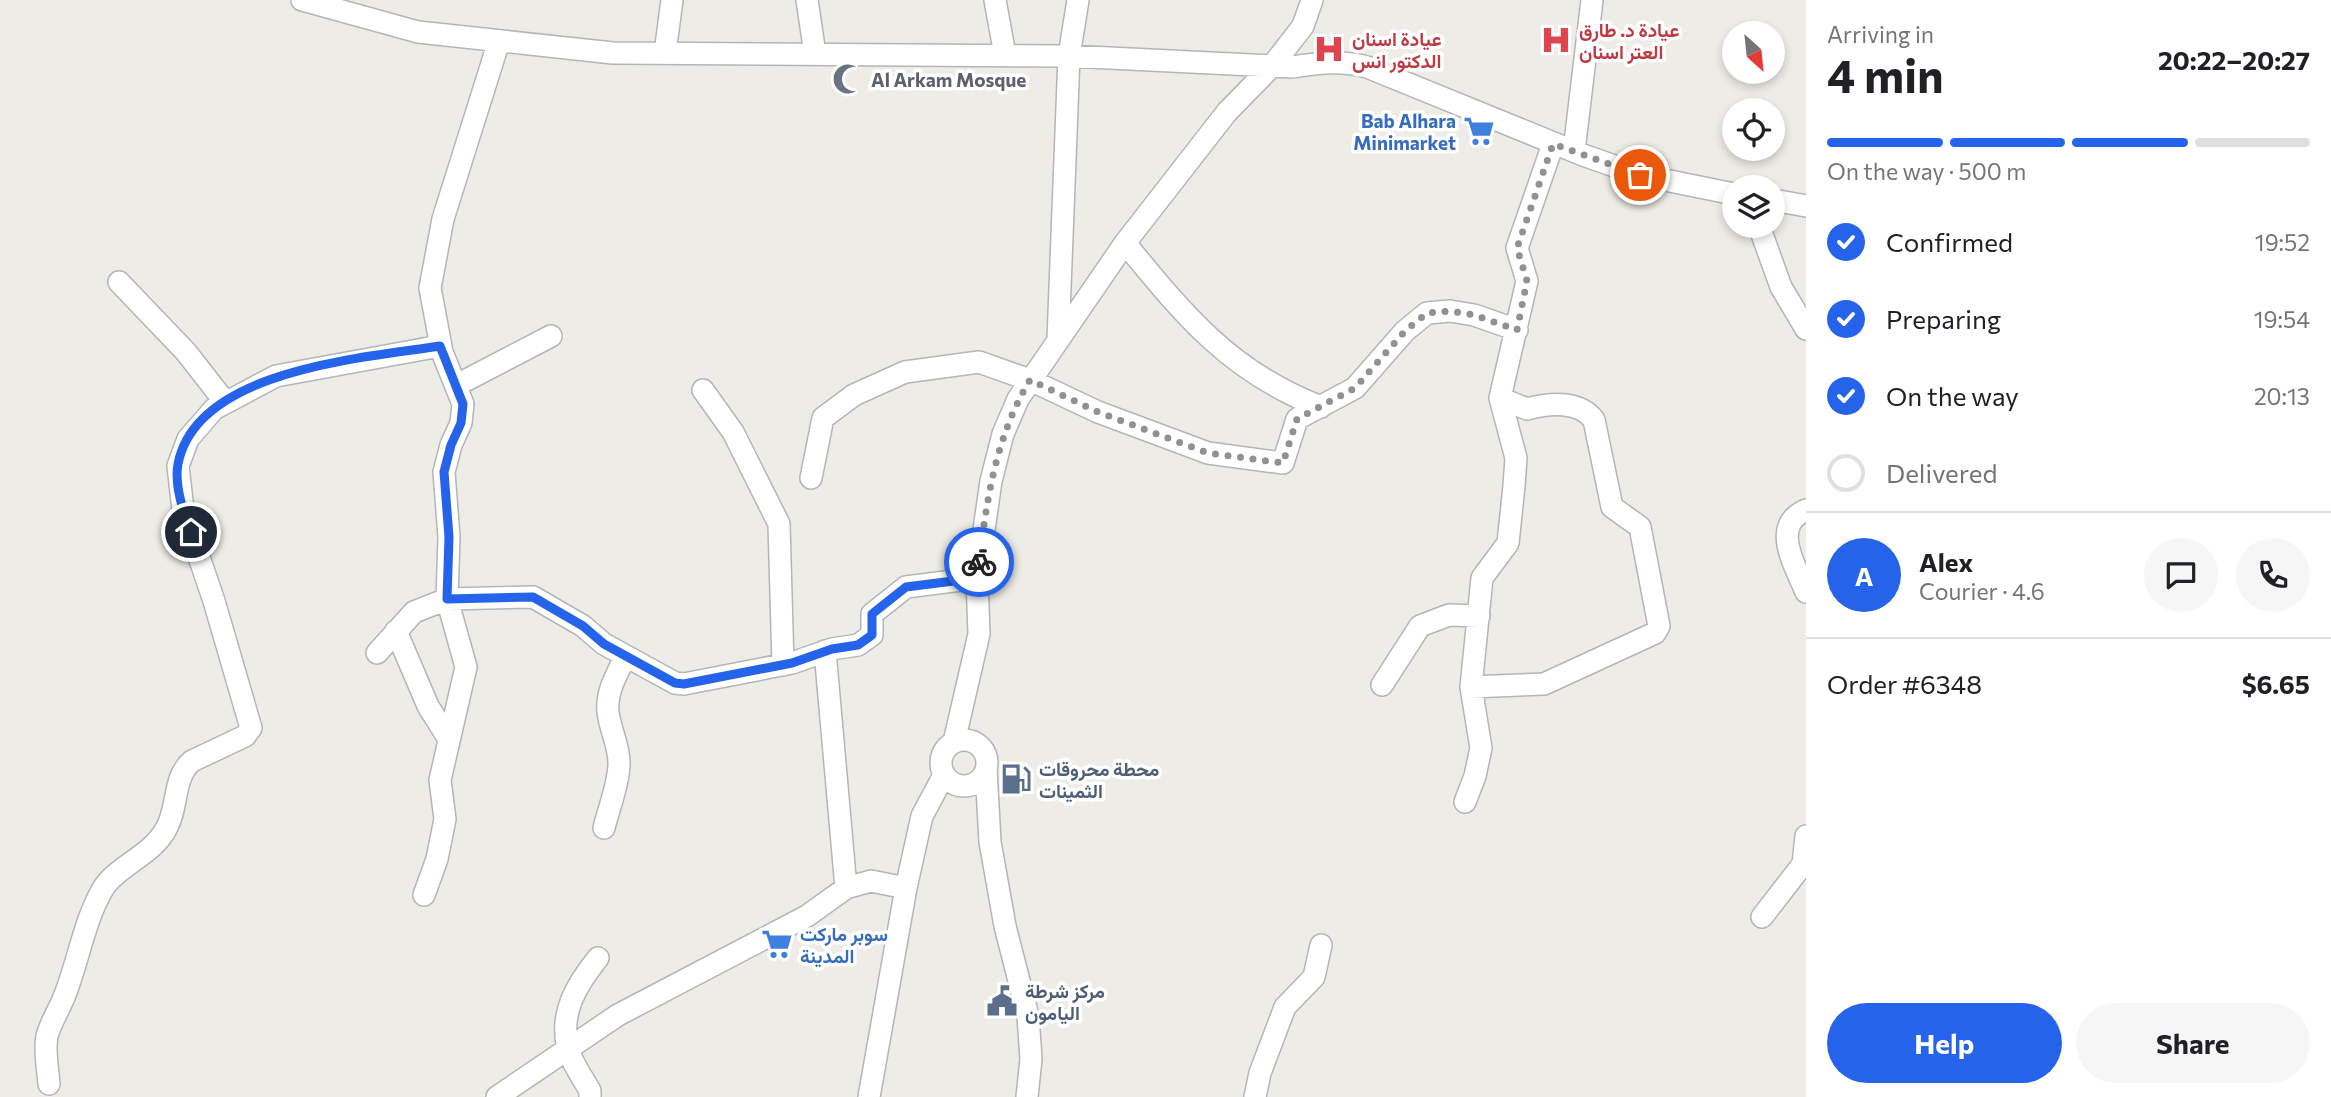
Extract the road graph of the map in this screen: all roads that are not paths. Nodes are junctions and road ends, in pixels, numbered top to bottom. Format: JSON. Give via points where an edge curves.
{"nodes":[{"id":1,"x":302,"y":0,"type":"edge"},
{"id":2,"x":672,"y":0,"type":"edge"},
{"id":3,"x":807,"y":0,"type":"edge"},
{"id":4,"x":995,"y":0,"type":"edge"},
{"id":5,"x":1079,"y":0,"type":"edge"},
{"id":6,"x":1312,"y":0,"type":"edge"},
{"id":7,"x":1591,"y":0,"type":"edge"},
{"id":8,"x":499,"y":41,"type":"junction"},
{"id":9,"x":665,"y":53,"type":"junction"},
{"id":10,"x":815,"y":54,"type":"junction"},
{"id":11,"x":1005,"y":55,"type":"junction"},
{"id":12,"x":1069,"y":55,"type":"junction"},
{"id":13,"x":1272,"y":66,"type":"junction"},
{"id":14,"x":1553,"y":144,"type":"junction"},
{"id":15,"x":1574,"y":151,"type":"junction"},
{"id":16,"x":1722,"y":192,"type":"edge"},
{"id":17,"x":1785,"y":202,"type":"edge"},
{"id":18,"x":1806,"y":206,"type":"edge"},
{"id":19,"x":1763,"y":238,"type":"edge"},
{"id":20,"x":1125,"y":243,"type":"junction"},
{"id":21,"x":119,"y":282,"type":"dead end"},
{"id":22,"x":1806,"y":329,"type":"edge"},
{"id":23,"x":1517,"y":330,"type":"junction"},
{"id":24,"x":551,"y":336,"type":"dead end"},
{"id":25,"x":1058,"y":339,"type":"junction"},
{"id":26,"x":440,"y":346,"type":"junction"},
{"id":27,"x":1030,"y":380,"type":"junction"},
{"id":28,"x":457,"y":385,"type":"junction"},
{"id":29,"x":703,"y":390,"type":"dead end"},
{"id":30,"x":1500,"y":397,"type":"junction"},
{"id":31,"x":225,"y":402,"type":"junction"},
{"id":32,"x":1321,"y":407,"type":"junction"},
{"id":33,"x":811,"y":478,"type":"dead end"},
{"id":34,"x":1806,"y":510,"type":"edge"},
{"id":35,"x":977,"y":578,"type":"junction"},
{"id":36,"x":1806,"y":593,"type":"edge"},
{"id":37,"x":447,"y":599,"type":"junction"},
{"id":38,"x":1479,"y":616,"type":"junction"},
{"id":39,"x":396,"y":631,"type":"junction"},
{"id":40,"x":825,"y":652,"type":"junction"},
{"id":41,"x":377,"y":653,"type":"dead end"},
{"id":42,"x":626,"y":656,"type":"junction"},
{"id":43,"x":783,"y":664,"type":"junction"},
{"id":44,"x":1382,"y":685,"type":"dead end"},
{"id":45,"x":1471,"y":687,"type":"junction"},
{"id":46,"x":448,"y":738,"type":"junction"},
{"id":47,"x":954,"y":743,"type":"junction"},
{"id":48,"x":986,"y":769,"type":"junction"},
{"id":49,"x":944,"y":775,"type":"junction"},
{"id":50,"x":1465,"y":802,"type":"dead end"},
{"id":51,"x":604,"y":828,"type":"dead end"},
{"id":52,"x":1806,"y":836,"type":"edge"},
{"id":53,"x":846,"y":888,"type":"junction"},
{"id":54,"x":906,"y":888,"type":"junction"},
{"id":55,"x":424,"y":895,"type":"dead end"},
{"id":56,"x":1762,"y":916,"type":"dead end"},
{"id":57,"x":1321,"y":945,"type":"dead end"},
{"id":58,"x":597,"y":958,"type":"dead end"},
{"id":59,"x":568,"y":1049,"type":"junction"},
{"id":60,"x":49,"y":1084,"type":"dead end"},
{"id":61,"x":497,"y":1097,"type":"edge"},
{"id":62,"x":590,"y":1097,"type":"edge"},
{"id":63,"x":869,"y":1097,"type":"edge"},
{"id":64,"x":1027,"y":1097,"type":"edge"},
{"id":65,"x":1255,"y":1097,"type":"edge"}],
"edges":[{"from":1,"to":8,"type":"street","via":[[397,28]]},
{"from":2,"to":9,"type":"street"},
{"from":3,"to":10,"type":"street"},
{"from":4,"to":11,"type":"street"},
{"from":5,"to":12,"type":"street"},
{"from":6,"to":13,"type":"street","via":[[1303,26]]},
{"from":7,"to":15,"type":"street"},
{"from":8,"to":9,"type":"street","via":[[613,53]]},
{"from":8,"to":26,"type":"street","via":[[443,219],[430,288]]},
{"from":9,"to":10,"type":"street"},
{"from":10,"to":11,"type":"street"},
{"from":11,"to":12,"type":"street"},
{"from":12,"to":13,"type":"street"},
{"from":12,"to":25,"type":"street"},
{"from":13,"to":14,"type":"street","via":[[1330,62],[1367,67]]},
{"from":13,"to":20,"type":"street","via":[[1227,112]]},
{"from":14,"to":15,"type":"street"},
{"from":14,"to":23,"type":"street","via":[[1517,248],[1527,281]]},
{"from":15,"to":16,"type":"street","via":[[1640,175]]},
{"from":17,"to":18,"type":"street"},
{"from":19,"to":22,"type":"street","via":[[1781,287]]},
{"from":20,"to":25,"type":"street"},
{"from":20,"to":32,"type":"street","via":[[1187,318],[1223,352],[1283,391]]},
{"from":21,"to":31,"type":"street","via":[[186,352]]},
{"from":23,"to":30,"type":"street"},
{"from":23,"to":32,"type":"street","via":[[1474,315],[1427,313],[1355,388]]},
{"from":24,"to":28,"type":"street"},
{"from":25,"to":27,"type":"street"},
{"from":26,"to":28,"type":"street"},
{"from":26,"to":31,"type":"street","via":[[276,376]]},
{"from":27,"to":32,"type":"street","via":[[1098,412],[1208,453],[1283,463],[1297,419]]},
{"from":27,"to":33,"type":"street","via":[[979,362],[905,372],[854,395],[824,418]]},
{"from":27,"to":35,"type":"street","via":[[1009,418],[998,451]]},
{"from":28,"to":37,"type":"street","via":[[463,414],[447,458],[443,487],[449,537]]},
{"from":29,"to":43,"type":"street","via":[[733,432],[779,524]]},
{"from":30,"to":38,"type":"street","via":[[1516,458],[1514,486],[1508,543],[1482,578]]},
{"from":30,"to":45,"type":"street","via":[[1528,410],[1574,405],[1594,420],[1612,507],[1640,527],[1659,626],[1655,633],[1544,684]]},
{"from":31,"to":60,"type":"street","via":[[195,428],[177,467],[183,510],[251,728],[245,737],[184,767],[165,831],[105,885],[47,1037]]},
{"from":34,"to":36,"type":"street","via":[[1786,527]]},
{"from":35,"to":40,"type":"street","via":[[906,587],[872,614],[872,635],[866,641]]},
{"from":35,"to":47,"type":"street","via":[[979,634]]},
{"from":37,"to":39,"type":"street","via":[[414,612]]},
{"from":37,"to":42,"type":"street","via":[[533,597]]},
{"from":37,"to":46,"type":"street","via":[[466,667]]},
{"from":38,"to":44,"type":"street","via":[[1449,615],[1420,626]]},
{"from":38,"to":45,"type":"street"},
{"from":39,"to":41,"type":"street"},
{"from":39,"to":46,"type":"street","via":[[428,706]]},
{"from":40,"to":43,"type":"street"},
{"from":40,"to":53,"type":"street"},
{"from":42,"to":43,"type":"street","via":[[684,684]]},
{"from":42,"to":51,"type":"street","via":[[612,682],[608,711],[620,762]]},
{"from":45,"to":50,"type":"street","via":[[1481,748]]},
{"from":46,"to":55,"type":"street","via":[[440,780],[445,819]]},
{"from":47,"to":48,"type":"street","via":[[976,743],[986,755]]},
{"from":47,"to":49,"type":"street","via":[[941,760]]},
{"from":48,"to":49,"type":"street","via":[[977,782],[963,786]]},
{"from":48,"to":64,"type":"street","via":[[990,842],[1028,1016],[1031,1059]]},
{"from":49,"to":54,"type":"street","via":[[922,816]]},
{"from":52,"to":56,"type":"street","via":[[1803,864]]},
{"from":53,"to":54,"type":"street","via":[[870,881]]},
{"from":53,"to":59,"type":"street","via":[[807,916],[618,1015]]},
{"from":54,"to":63,"type":"street"},
{"from":57,"to":65,"type":"street","via":[[1314,977],[1286,1007]]},
{"from":58,"to":59,"type":"street","via":[[572,995],[565,1024]]},
{"from":59,"to":61,"type":"street"},
{"from":59,"to":62,"type":"street"}]}
